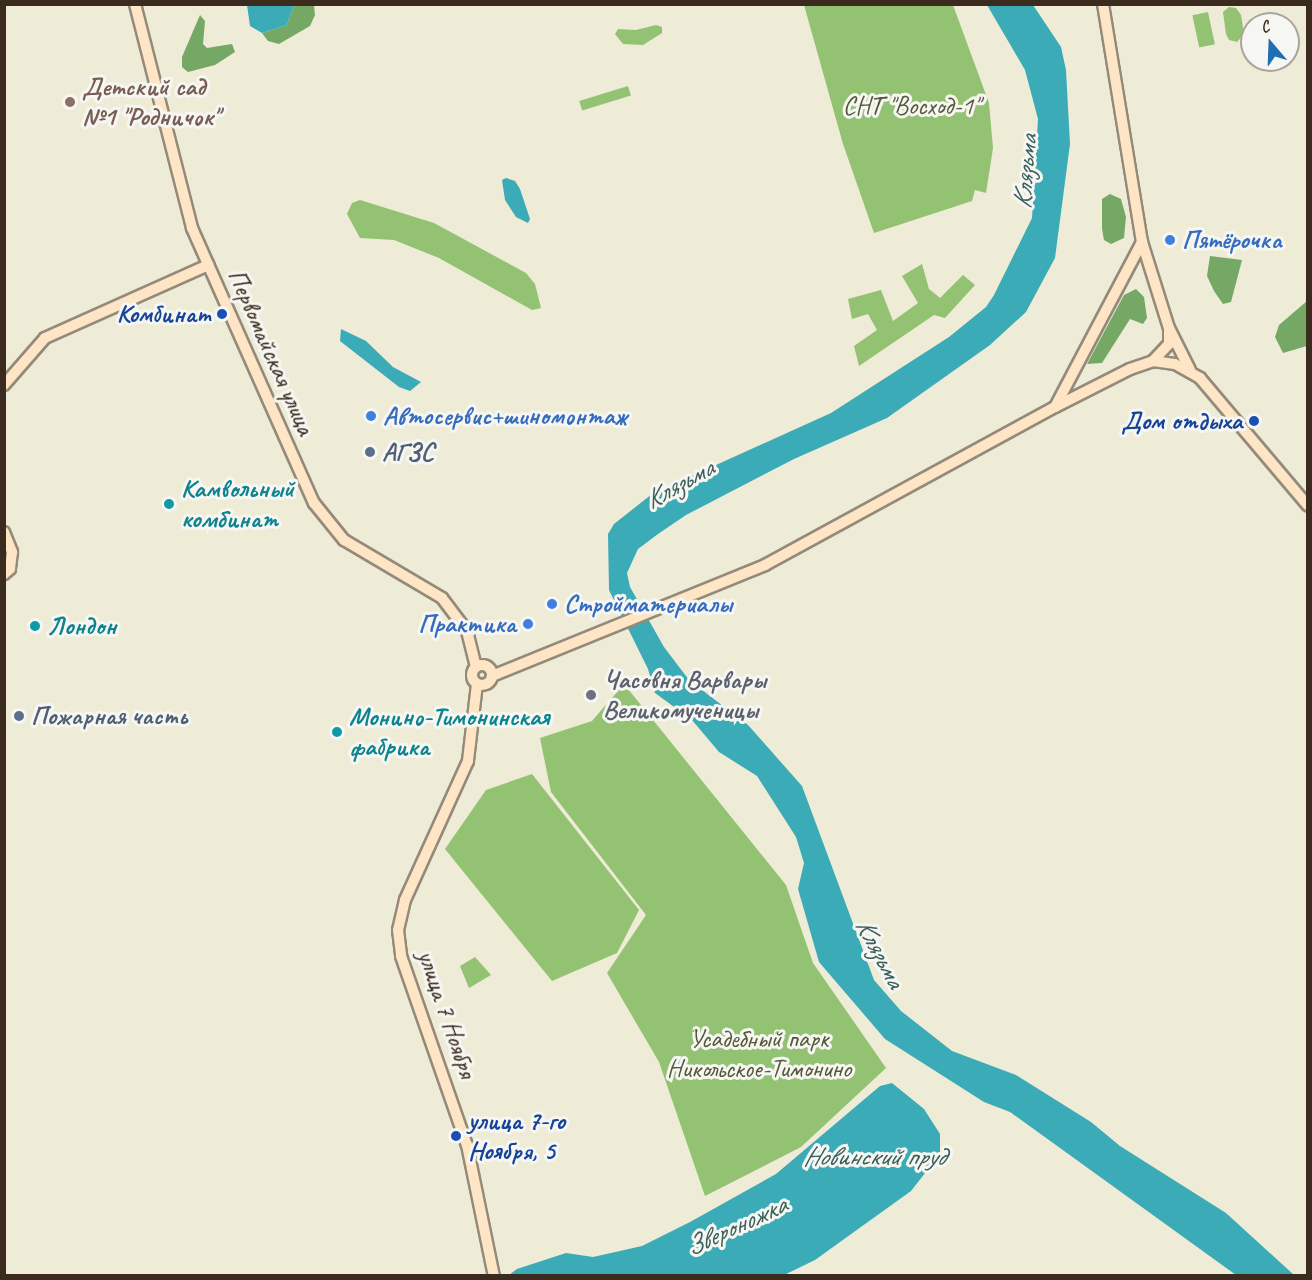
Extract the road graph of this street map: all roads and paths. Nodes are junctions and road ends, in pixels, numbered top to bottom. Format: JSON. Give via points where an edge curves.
{"nodes":[{"id":1,"x":135,"y":4,"type":"edge"},
{"id":2,"x":1103,"y":4,"type":"edge"},
{"id":3,"x":1142,"y":242,"type":"junction"},
{"id":4,"x":208,"y":265,"type":"junction"},
{"id":5,"x":1169,"y":328,"type":"junction"},
{"id":6,"x":1154,"y":361,"type":"junction"},
{"id":7,"x":1190,"y":369,"type":"junction"},
{"id":8,"x":4,"y":385,"type":"edge"},
{"id":9,"x":1054,"y":408,"type":"junction"},
{"id":10,"x":1308,"y":506,"type":"edge"},
{"id":11,"x":4,"y":532,"type":"edge"},
{"id":12,"x":4,"y":574,"type":"edge"},
{"id":13,"x":473,"y":647,"type":"junction"},
{"id":14,"x":476,"y":668,"type":"junction"},
{"id":15,"x":492,"y":676,"type":"junction"},
{"id":16,"x":477,"y":684,"type":"junction"},
{"id":17,"x":476,"y":699,"type":"junction"},
{"id":18,"x":494,"y":1275,"type":"edge"}],
"edges":[{"from":1,"to":4,"type":"main road","name":"Первомайская улица","via":[[147,37],[188,216]]},
{"from":2,"to":3,"type":"main road"},
{"from":3,"to":5,"type":"main road"},
{"from":3,"to":9,"type":"main road"},
{"from":4,"to":8,"type":"main road","via":[[45,338]]},
{"from":4,"to":13,"type":"main road","name":"Первомайская улица","via":[[320,514],[344,540],[437,593],[461,621]]},
{"from":5,"to":6,"type":"main road","via":[[1169,344]]},
{"from":5,"to":7,"type":"main road"},
{"from":6,"to":7,"type":"main road"},
{"from":6,"to":9,"type":"main road"},
{"from":7,"to":10,"type":"main road"},
{"from":9,"to":15,"type":"main road","via":[[765,565]]},
{"from":11,"to":12,"type":"main road","via":[[12,552],[10,569]]},
{"from":13,"to":14,"type":"main road","name":"Первомайская улица"},
{"from":13,"to":17,"type":"main road","name":"Первомайская улица","via":[[471,669]]},
{"from":14,"to":15,"type":"main road","via":[[486,667]]},
{"from":14,"to":16,"type":"main road","name":"Первомайская улица","via":[[472,674]]},
{"from":15,"to":16,"type":"main road","via":[[486,684]]},
{"from":16,"to":17,"type":"main road","name":"улица 7 Ноября"},
{"from":17,"to":18,"type":"main road","name":"улица 7 Ноября","via":[[468,760],[405,900],[398,937],[401,956],[456,1107]]}]}
